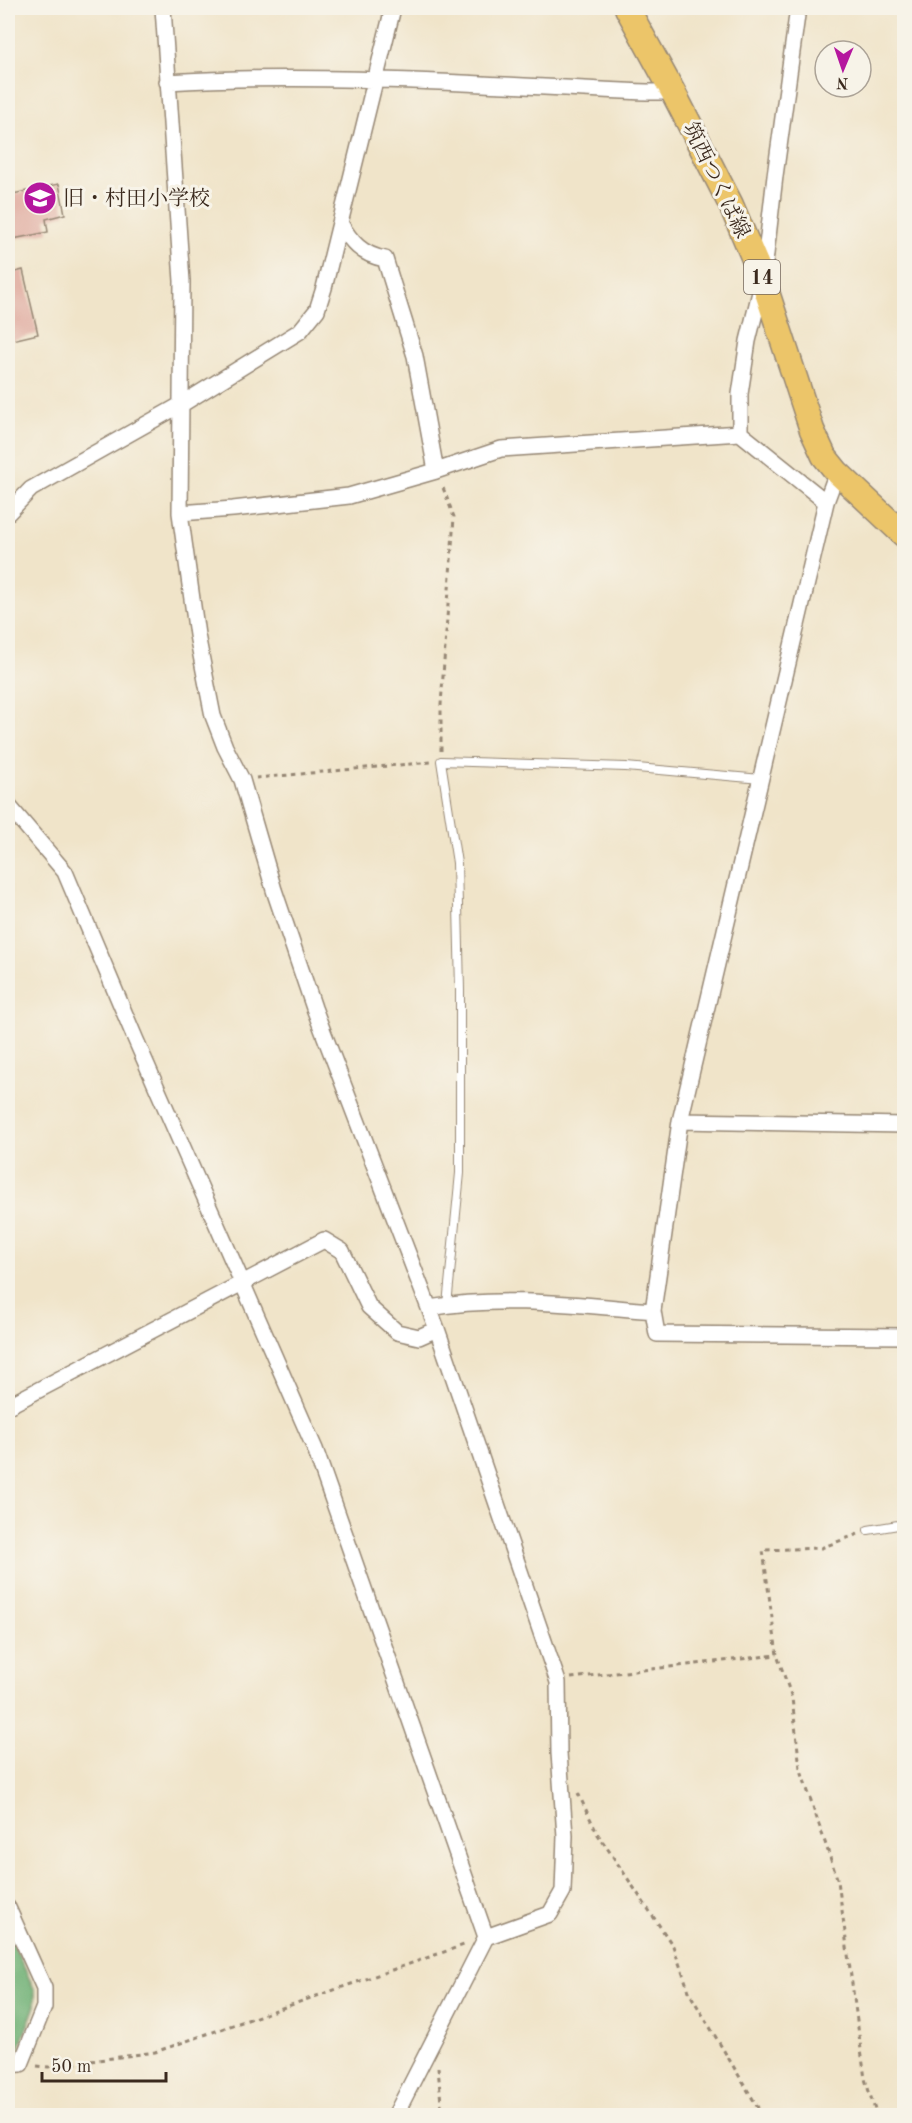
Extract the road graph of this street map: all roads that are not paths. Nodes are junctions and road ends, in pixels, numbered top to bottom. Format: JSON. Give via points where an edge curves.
{"nodes":[{"id":1,"x":163,"y":8,"type":"edge"},
{"id":2,"x":393,"y":8,"type":"edge"},
{"id":3,"x":627,"y":8,"type":"edge"},
{"id":4,"x":798,"y":8,"type":"edge"},
{"id":5,"x":375,"y":80,"type":"junction"},
{"id":6,"x":168,"y":82,"type":"junction"},
{"id":7,"x":673,"y":92,"type":"junction"},
{"id":8,"x":340,"y":223,"type":"junction"},
{"id":9,"x":763,"y":280,"type":"junction"},
{"id":10,"x":182,"y":404,"type":"junction"},
{"id":11,"x":740,"y":433,"type":"junction"},
{"id":12,"x":436,"y":471,"type":"junction"},
{"id":13,"x":837,"y":472,"type":"junction"},
{"id":14,"x":826,"y":502,"type":"junction"},
{"id":15,"x":8,"y":513,"type":"edge"},
{"id":16,"x":180,"y":513,"type":"junction"},
{"id":17,"x":904,"y":536,"type":"edge"},
{"id":18,"x":761,"y":779,"type":"junction"},
{"id":19,"x":8,"y":805,"type":"edge"},
{"id":20,"x":680,"y":1121,"type":"junction"},
{"id":21,"x":904,"y":1125,"type":"edge"},
{"id":22,"x":243,"y":1282,"type":"junction"},
{"id":23,"x":447,"y":1305,"type":"junction"},
{"id":24,"x":429,"y":1308,"type":"junction"},
{"id":25,"x":653,"y":1311,"type":"junction"},
{"id":26,"x":437,"y":1329,"type":"junction"},
{"id":27,"x":904,"y":1336,"type":"edge"},
{"id":28,"x":8,"y":1406,"type":"edge"},
{"id":29,"x":904,"y":1524,"type":"edge"},
{"id":30,"x":868,"y":1530,"type":"road end"},
{"id":31,"x":8,"y":1908,"type":"edge"},
{"id":32,"x":486,"y":1937,"type":"junction"},
{"id":33,"x":14,"y":2065,"type":"edge"},
{"id":34,"x":395,"y":2115,"type":"edge"}],
"edges":[{"from":1,"to":6,"type":"street"},
{"from":2,"to":5,"type":"street"},
{"from":3,"to":7,"type":"main road","name":"筑西つくば線","number":"14"},
{"from":4,"to":9,"type":"street"},
{"from":5,"to":6,"type":"street"},
{"from":5,"to":7,"type":"street"},
{"from":5,"to":8,"type":"street"},
{"from":6,"to":10,"type":"street","via":[[182,281]]},
{"from":7,"to":9,"type":"main road","name":"筑西つくば線","number":"14","via":[[731,205]]},
{"from":8,"to":10,"type":"street","via":[[317,310],[300,331]]},
{"from":8,"to":12,"type":"street","via":[[352,242],[374,257],[385,259],[415,356]]},
{"from":9,"to":11,"type":"street","via":[[740,394]]},
{"from":9,"to":13,"type":"main road","name":"筑西つくば線","number":"14","via":[[812,430]]},
{"from":10,"to":15,"type":"street","via":[[32,489]]},
{"from":10,"to":16,"type":"street"},
{"from":11,"to":12,"type":"street","via":[[501,448]]},
{"from":11,"to":14,"type":"street"},
{"from":12,"to":16,"type":"street","via":[[349,496]]},
{"from":13,"to":14,"type":"street"},
{"from":13,"to":17,"type":"main road","name":"筑西つくば線","number":"14"},
{"from":14,"to":18,"type":"street"},
{"from":16,"to":24,"type":"street","via":[[213,716],[242,780],[314,1008]]},
{"from":18,"to":20,"type":"street"},
{"from":18,"to":23,"type":"lane","via":[[626,767],[441,761],[457,863],[460,990],[460,1173]]},
{"from":19,"to":22,"type":"street","via":[[65,872]]},
{"from":20,"to":21,"type":"street"},
{"from":20,"to":25,"type":"street"},
{"from":22,"to":26,"type":"street","via":[[324,1240],[342,1251],[369,1307],[397,1332],[419,1337]]},
{"from":22,"to":28,"type":"street"},
{"from":22,"to":32,"type":"street","via":[[315,1449]]},
{"from":23,"to":24,"type":"street"},
{"from":23,"to":25,"type":"street","via":[[516,1300]]},
{"from":24,"to":26,"type":"street"},
{"from":25,"to":27,"type":"street","via":[[657,1334]]},
{"from":26,"to":32,"type":"street","via":[[558,1682],[565,1836],[563,1892],[550,1914]]},
{"from":29,"to":30,"type":"lane"},
{"from":31,"to":33,"type":"street","via":[[44,1988],[44,2007]]},
{"from":32,"to":34,"type":"street"}]}
